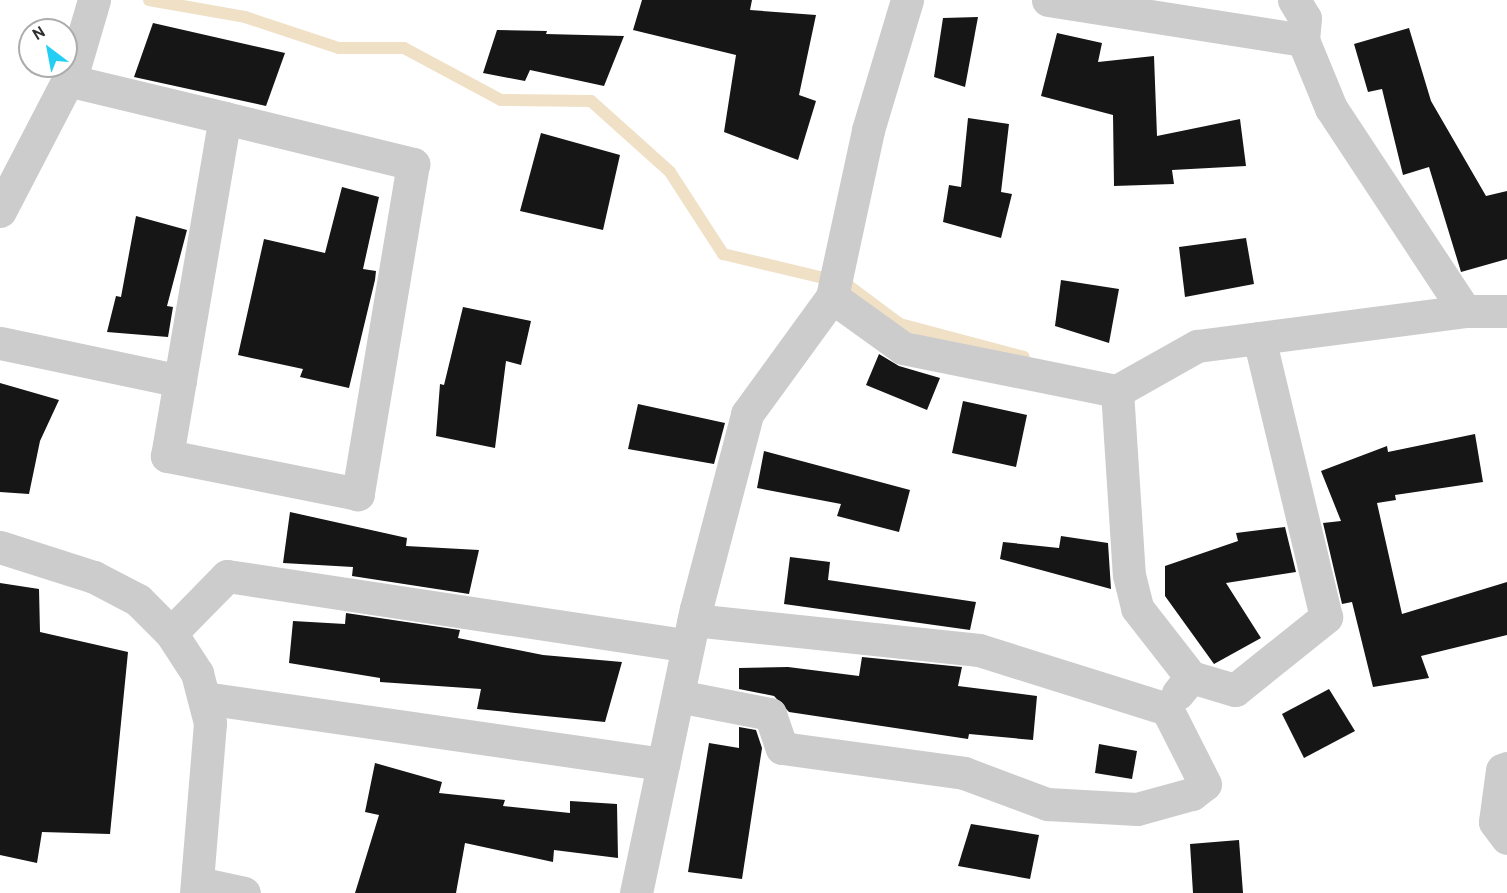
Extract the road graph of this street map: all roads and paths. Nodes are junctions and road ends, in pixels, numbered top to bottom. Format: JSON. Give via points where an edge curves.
{"nodes":[{"id":1,"x":94,"y":0,"type":"edge"},
{"id":2,"x":907,"y":0,"type":"edge"},
{"id":3,"x":1048,"y":0,"type":"edge"},
{"id":4,"x":1294,"y":0,"type":"edge"},
{"id":5,"x":1303,"y":40,"type":"junction"},
{"id":6,"x":67,"y":80,"type":"junction"},
{"id":7,"x":225,"y":118,"type":"junction"},
{"id":8,"x":0,"y":211,"type":"edge"},
{"id":9,"x":832,"y":295,"type":"junction"},
{"id":10,"x":1464,"y":309,"type":"junction"},
{"id":11,"x":1507,"y":310,"type":"edge"},
{"id":12,"x":1259,"y":338,"type":"junction"},
{"id":13,"x":0,"y":343,"type":"edge"},
{"id":14,"x":180,"y":381,"type":"junction"},
{"id":15,"x":1117,"y":391,"type":"junction"},
{"id":16,"x":0,"y":547,"type":"edge"},
{"id":17,"x":171,"y":633,"type":"junction"},
{"id":18,"x":691,"y":633,"type":"junction"},
{"id":19,"x":1191,"y":677,"type":"junction"},
{"id":20,"x":678,"y":696,"type":"junction"},
{"id":21,"x":204,"y":698,"type":"junction"},
{"id":22,"x":1167,"y":709,"type":"junction"},
{"id":23,"x":663,"y":764,"type":"junction"},
{"id":24,"x":1507,"y":768,"type":"edge"},
{"id":25,"x":1507,"y":838,"type":"edge"},
{"id":26,"x":198,"y":888,"type":"edge"},
{"id":27,"x":244,"y":893,"type":"edge"},
{"id":28,"x":636,"y":893,"type":"edge"}],
"edges":[{"from":1,"to":6,"type":"street"},
{"from":2,"to":9,"type":"street","via":[[868,130]]},
{"from":3,"to":5,"type":"street"},
{"from":4,"to":5,"type":"street","via":[[1305,18]]},
{"from":5,"to":10,"type":"street","via":[[1330,108]]},
{"from":6,"to":7,"type":"street"},
{"from":6,"to":8,"type":"street"},
{"from":7,"to":14,"type":"street"},
{"from":7,"to":14,"type":"street","via":[[413,164],[358,495],[167,456]]},
{"from":9,"to":15,"type":"street","via":[[903,348]]},
{"from":9,"to":18,"type":"street","via":[[747,414]]},
{"from":10,"to":11,"type":"street"},
{"from":10,"to":12,"type":"street"},
{"from":12,"to":15,"type":"street","via":[[1197,346]]},
{"from":12,"to":19,"type":"street","via":[[1326,617],[1234,690]]},
{"from":13,"to":14,"type":"street"},
{"from":15,"to":19,"type":"street","via":[[1124,520],[1137,608]]},
{"from":16,"to":17,"type":"street","via":[[94,577],[138,600]]},
{"from":17,"to":18,"type":"street","via":[[227,576]]},
{"from":17,"to":21,"type":"street","via":[[197,673]]},
{"from":18,"to":20,"type":"street"},
{"from":18,"to":22,"type":"street","via":[[979,650]]},
{"from":19,"to":22,"type":"street"},
{"from":20,"to":22,"type":"street","via":[[770,714],[782,748],[964,773],[1047,804],[1137,810],[1192,794],[1205,784]]},
{"from":20,"to":23,"type":"street"},
{"from":21,"to":23,"type":"street"},
{"from":21,"to":26,"type":"street","via":[[210,723]]},
{"from":23,"to":28,"type":"street"},
{"from":24,"to":25,"type":"street","via":[[1502,770],[1495,822]]},
{"from":26,"to":27,"type":"street"}]}
